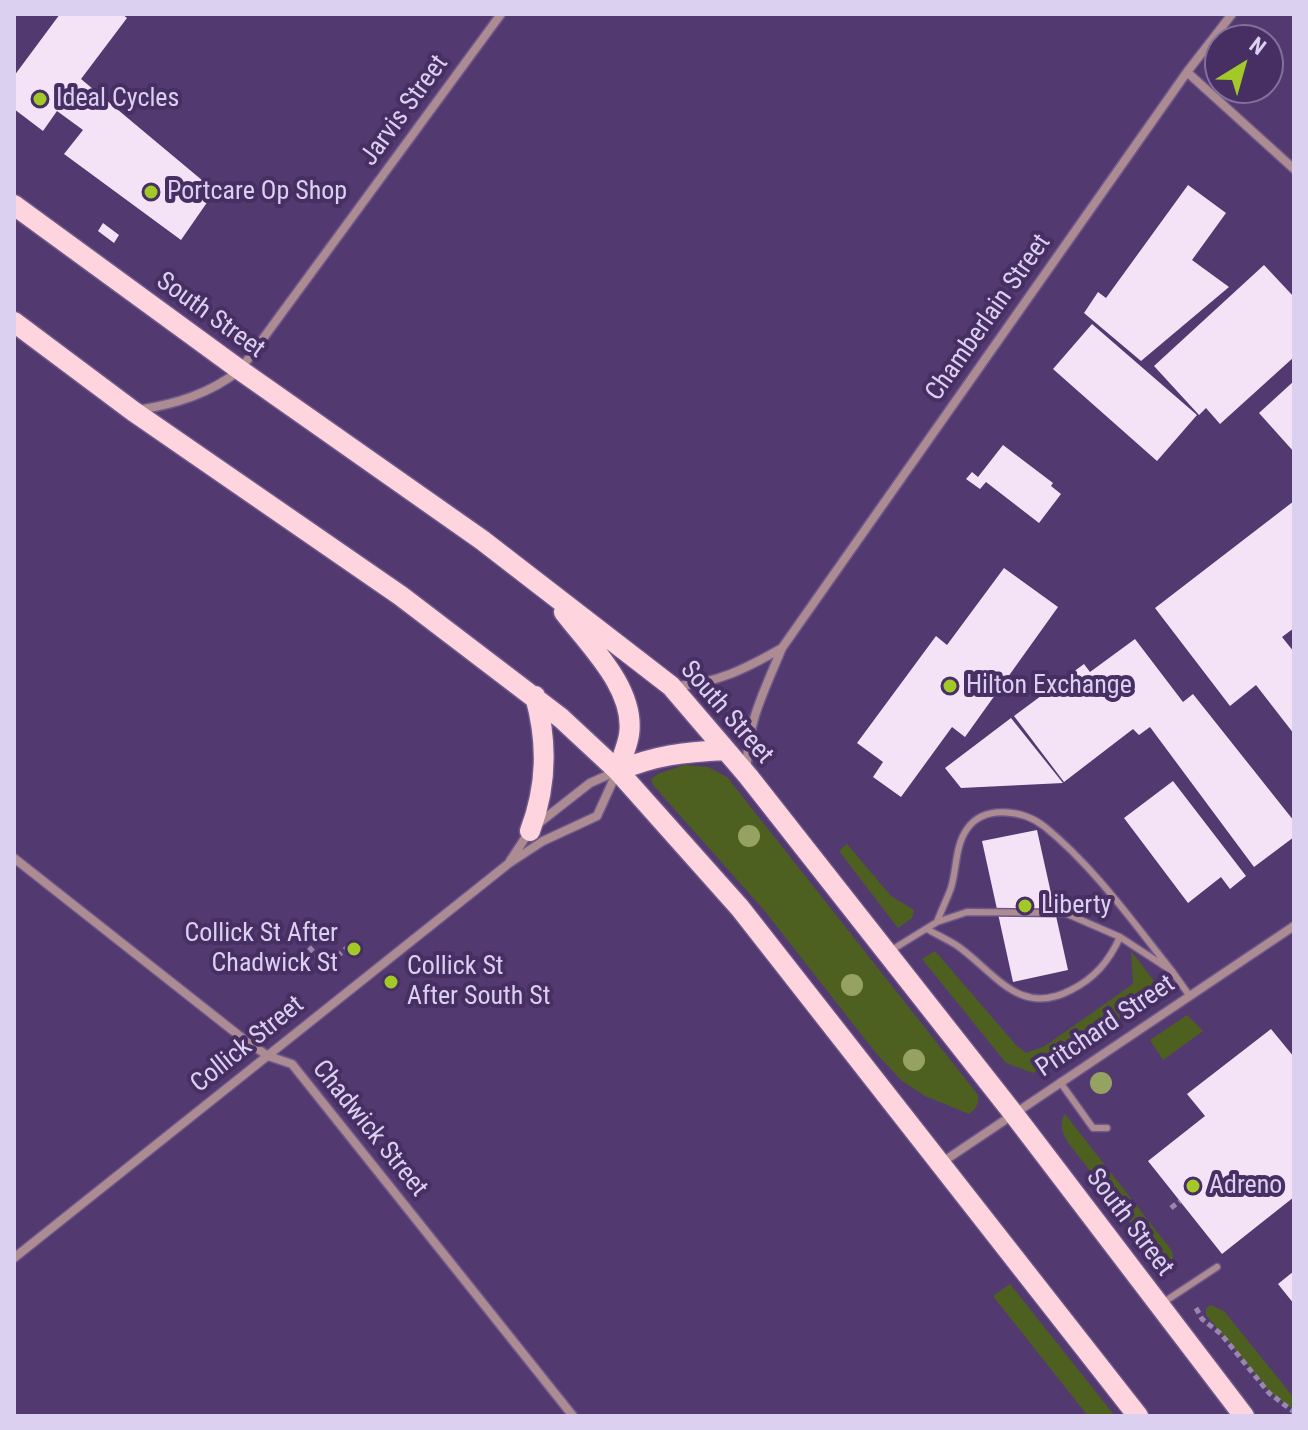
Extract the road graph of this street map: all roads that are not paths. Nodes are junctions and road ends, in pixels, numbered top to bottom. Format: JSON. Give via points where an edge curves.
{"nodes":[{"id":1,"x":501,"y":14,"type":"edge"},
{"id":2,"x":1232,"y":14,"type":"edge"},
{"id":3,"x":1187,"y":72,"type":"junction"},
{"id":4,"x":1294,"y":169,"type":"edge"},
{"id":5,"x":14,"y":205,"type":"edge"},
{"id":6,"x":14,"y":322,"type":"edge"},
{"id":7,"x":240,"y":370,"type":"junction"},
{"id":8,"x":133,"y":411,"type":"junction"},
{"id":9,"x":547,"y":590,"type":"junction"},
{"id":10,"x":782,"y":648,"type":"junction"},
{"id":11,"x":671,"y":686,"type":"junction"},
{"id":12,"x":535,"y":696,"type":"junction"},
{"id":13,"x":725,"y":750,"type":"junction"},
{"id":14,"x":618,"y":771,"type":"junction"},
{"id":15,"x":748,"y":776,"type":"junction"},
{"id":16,"x":530,"y":831,"type":"junction"},
{"id":17,"x":14,"y":858,"type":"edge"},
{"id":18,"x":508,"y":864,"type":"junction"},
{"id":19,"x":937,"y":922,"type":"junction"},
{"id":20,"x":1294,"y":926,"type":"edge"},
{"id":21,"x":927,"y":929,"type":"junction"},
{"id":22,"x":1120,"y":937,"type":"junction"},
{"id":23,"x":887,"y":953,"type":"junction"},
{"id":24,"x":1172,"y":971,"type":"junction"},
{"id":25,"x":1189,"y":995,"type":"junction"},
{"id":26,"x":268,"y":1056,"type":"junction"},
{"id":27,"x":1060,"y":1082,"type":"junction"},
{"id":28,"x":1013,"y":1113,"type":"junction"},
{"id":29,"x":1107,"y":1128,"type":"dead end"},
{"id":30,"x":941,"y":1163,"type":"junction"},
{"id":31,"x":14,"y":1258,"type":"edge"},
{"id":32,"x":1217,"y":1267,"type":"dead end"},
{"id":33,"x":1159,"y":1306,"type":"junction"},
{"id":34,"x":573,"y":1416,"type":"edge"},
{"id":35,"x":1138,"y":1416,"type":"edge"},
{"id":36,"x":1244,"y":1416,"type":"edge"}],
"edges":[{"from":1,"to":7,"type":"street","name":"Jarvis Street"},
{"from":2,"to":3,"type":"street","name":"Chamberlain Street"},
{"from":3,"to":4,"type":"street"},
{"from":3,"to":10,"type":"street","name":"Chamberlain Street"},
{"from":5,"to":7,"type":"main road","name":"South Street"},
{"from":6,"to":8,"type":"main road"},
{"from":7,"to":8,"type":"street","name":"Jarvis Street","via":[[200,395]]},
{"from":7,"to":9,"type":"main road","name":"South Street"},
{"from":8,"to":12,"type":"main road","via":[[401,596]]},
{"from":9,"to":11,"type":"main road","name":"South Street"},
{"from":9,"to":14,"type":"main road","via":[[615,678],[627,707],[629,734]]},
{"from":10,"to":11,"type":"street","name":"Chamberlain Street","via":[[725,678]]},
{"from":10,"to":15,"type":"street","name":"Chamberlain Street","via":[[750,732]]},
{"from":11,"to":13,"type":"main road","name":"South Street"},
{"from":12,"to":14,"type":"main road"},
{"from":12,"to":16,"type":"main road","via":[[545,755],[540,804]]},
{"from":13,"to":14,"type":"main road","via":[[672,753]]},
{"from":13,"to":15,"type":"main road","name":"South Street"},
{"from":14,"to":16,"type":"street","name":"Collick Street","via":[[590,783]]},
{"from":14,"to":18,"type":"street","name":"Collick Street","via":[[597,816]]},
{"from":14,"to":30,"type":"main road","via":[[740,908]]},
{"from":15,"to":23,"type":"main road","name":"South Street"},
{"from":16,"to":18,"type":"street","name":"Collick Street"},
{"from":17,"to":26,"type":"street","name":"Chadwick Street"},
{"from":18,"to":26,"type":"street","name":"Collick Street"},
{"from":19,"to":21,"type":"lane"},
{"from":19,"to":22,"type":"lane","via":[[967,912],[1065,913]]},
{"from":19,"to":24,"type":"lane","via":[[968,827],[997,811],[1015,813],[1043,825],[1103,885]]},
{"from":20,"to":25,"type":"street","name":"Pritchard Street"},
{"from":21,"to":22,"type":"lane","via":[[1033,1000],[1065,994],[1090,981]]},
{"from":21,"to":23,"type":"lane"},
{"from":22,"to":24,"type":"lane"},
{"from":23,"to":28,"type":"main road","name":"South Street"},
{"from":24,"to":25,"type":"lane"},
{"from":25,"to":27,"type":"street","name":"Pritchard Street"},
{"from":26,"to":31,"type":"street","name":"Collick Street"},
{"from":26,"to":34,"type":"street","name":"Chadwick Street","via":[[292,1064]]},
{"from":27,"to":28,"type":"street","name":"Pritchard Street"},
{"from":27,"to":29,"type":"lane","via":[[1093,1128]]},
{"from":28,"to":30,"type":"street","name":"Pritchard Street"},
{"from":28,"to":33,"type":"main road","name":"South Street"},
{"from":30,"to":35,"type":"main road"},
{"from":32,"to":33,"type":"lane"},
{"from":33,"to":36,"type":"main road","name":"South Street"}]}
